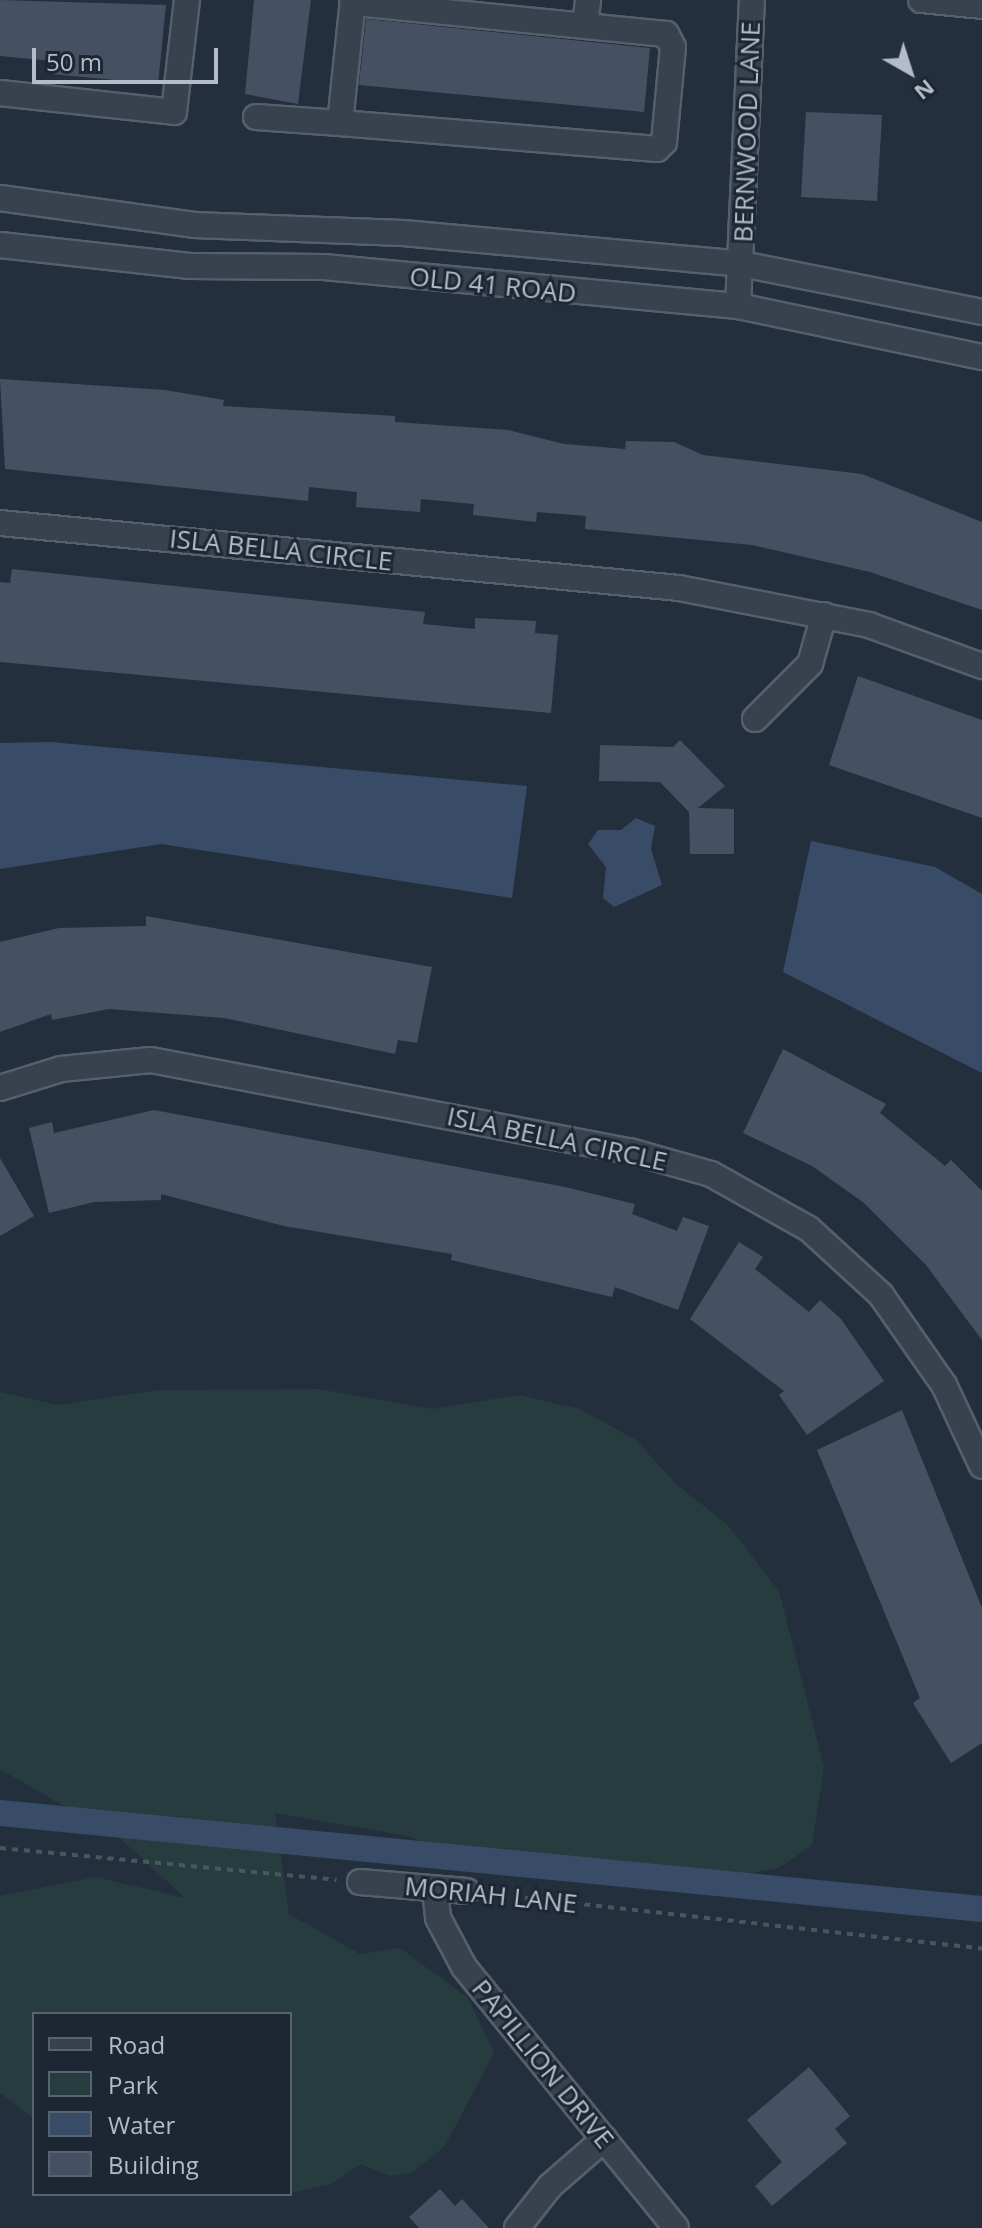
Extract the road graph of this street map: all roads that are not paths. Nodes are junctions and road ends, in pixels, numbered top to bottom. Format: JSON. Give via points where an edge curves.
{"nodes":[{"id":1,"x":187,"y":0,"type":"edge"},
{"id":2,"x":588,"y":0,"type":"edge"},
{"id":3,"x":752,"y":0,"type":"edge"},
{"id":4,"x":921,"y":0,"type":"edge"},
{"id":5,"x":353,"y":1,"type":"edge"},
{"id":6,"x":982,"y":6,"type":"edge"},
{"id":7,"x":585,"y":25,"type":"junction"},
{"id":8,"x":0,"y":93,"type":"edge"},
{"id":9,"x":256,"y":117,"type":"dead end"},
{"id":10,"x":340,"y":123,"type":"junction"},
{"id":11,"x":0,"y":198,"type":"edge"},
{"id":12,"x":0,"y":245,"type":"edge"},
{"id":13,"x":742,"y":264,"type":"junction"},
{"id":14,"x":738,"y":306,"type":"junction"},
{"id":15,"x":982,"y":312,"type":"edge"},
{"id":16,"x":982,"y":357,"type":"edge"},
{"id":17,"x":0,"y":523,"type":"edge"},
{"id":18,"x":824,"y":615,"type":"junction"},
{"id":19,"x":982,"y":666,"type":"edge"},
{"id":20,"x":755,"y":719,"type":"dead end"},
{"id":21,"x":0,"y":1088,"type":"edge"},
{"id":22,"x":982,"y":1466,"type":"edge"},
{"id":23,"x":360,"y":1882,"type":"road end"},
{"id":24,"x":435,"y":1889,"type":"junction"},
{"id":25,"x":467,"y":1891,"type":"road end"},
{"id":26,"x":604,"y":2139,"type":"junction"},
{"id":27,"x":517,"y":2228,"type":"edge"},
{"id":28,"x":676,"y":2228,"type":"edge"}],
"edges":[{"from":1,"to":8,"type":"street","via":[[174,112]]},
{"from":2,"to":7,"type":"street"},
{"from":3,"to":13,"type":"street","name":"BERNWOOD LANE"},
{"from":4,"to":6,"type":"street"},
{"from":5,"to":7,"type":"street"},
{"from":5,"to":10,"type":"street"},
{"from":7,"to":10,"type":"street","via":[[672,40],[661,146]]},
{"from":9,"to":10,"type":"street"},
{"from":11,"to":13,"type":"street","name":"OLD 41 ROAD","via":[[194,225],[403,233]]},
{"from":12,"to":14,"type":"street","name":"OLD 41 ROAD","via":[[190,266],[324,267]]},
{"from":13,"to":14,"type":"street","name":"BERNWOOD LANE"},
{"from":13,"to":15,"type":"street","name":"OLD 41 ROAD"},
{"from":14,"to":16,"type":"street","name":"OLD 41 ROAD"},
{"from":17,"to":18,"type":"street","name":"ISLA BELLA CIRCLE","via":[[679,588]]},
{"from":18,"to":19,"type":"street","name":"ISLA BELLA CIRCLE"},
{"from":18,"to":20,"type":"street","via":[[810,664]]},
{"from":21,"to":22,"type":"street","name":"ISLA BELLA CIRCLE","via":[[61,1069],[151,1060],[614,1148],[711,1174],[809,1229],[881,1295],[944,1385]]},
{"from":23,"to":24,"type":"street","name":"MORIAH LANE"},
{"from":24,"to":25,"type":"street","name":"MORIAH LANE"},
{"from":24,"to":26,"type":"street","name":"PAPILLION DRIVE","via":[[438,1918],[464,1967]]},
{"from":26,"to":27,"type":"street"},
{"from":26,"to":28,"type":"street","name":"PAPILLION DRIVE"}]}
